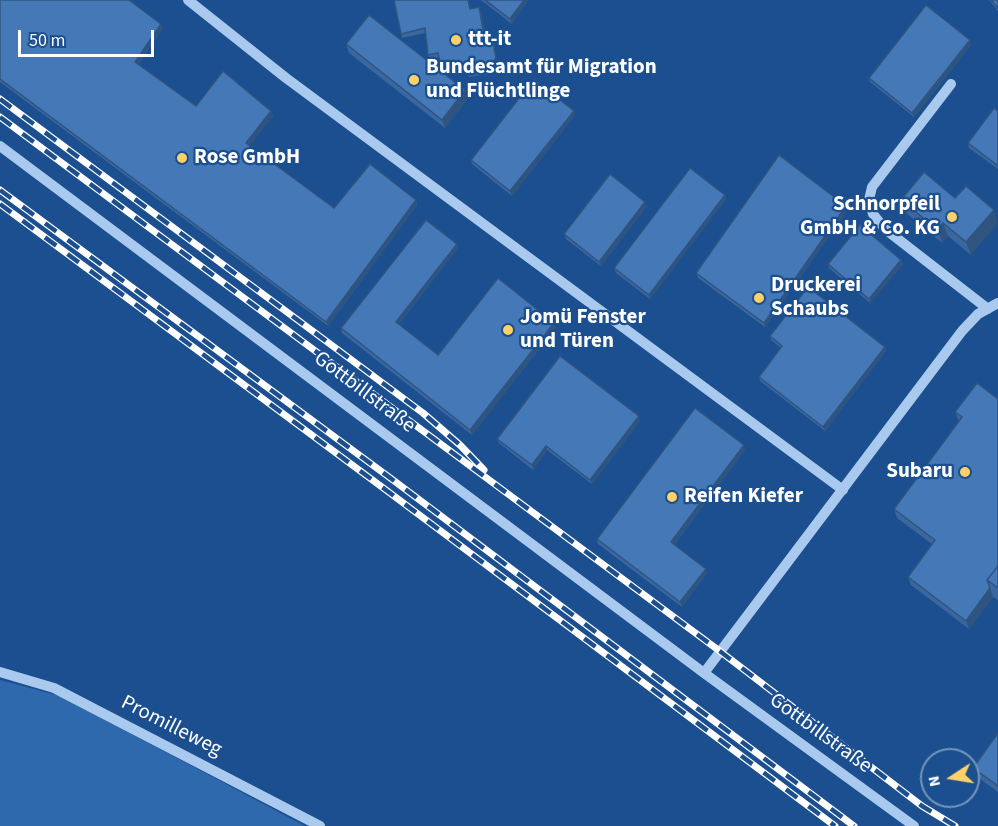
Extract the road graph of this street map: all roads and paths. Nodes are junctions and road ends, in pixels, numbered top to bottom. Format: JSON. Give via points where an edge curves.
{"nodes":[{"id":1,"x":188,"y":0,"type":"edge"},
{"id":2,"x":951,"y":84,"type":"dead end"},
{"id":3,"x":0,"y":146,"type":"edge"},
{"id":4,"x":993,"y":306,"type":"edge"},
{"id":5,"x":843,"y":490,"type":"junction"},
{"id":6,"x":0,"y":672,"type":"edge"},
{"id":7,"x":704,"y":672,"type":"junction"},
{"id":8,"x":320,"y":826,"type":"edge"},
{"id":9,"x":914,"y":826,"type":"edge"}],
"edges":[{"from":1,"to":5,"type":"street","via":[[286,78]]},
{"from":2,"to":4,"type":"street","via":[[872,187],[869,200],[873,214],[885,229]]},
{"from":3,"to":7,"type":"street","name":"Gottbillstraße"},
{"from":4,"to":5,"type":"street","via":[[978,314],[962,331]]},
{"from":5,"to":7,"type":"street"},
{"from":6,"to":8,"type":"street","name":"Promilleweg","via":[[54,688]]},
{"from":7,"to":9,"type":"street","name":"Gottbillstraße"}]}
